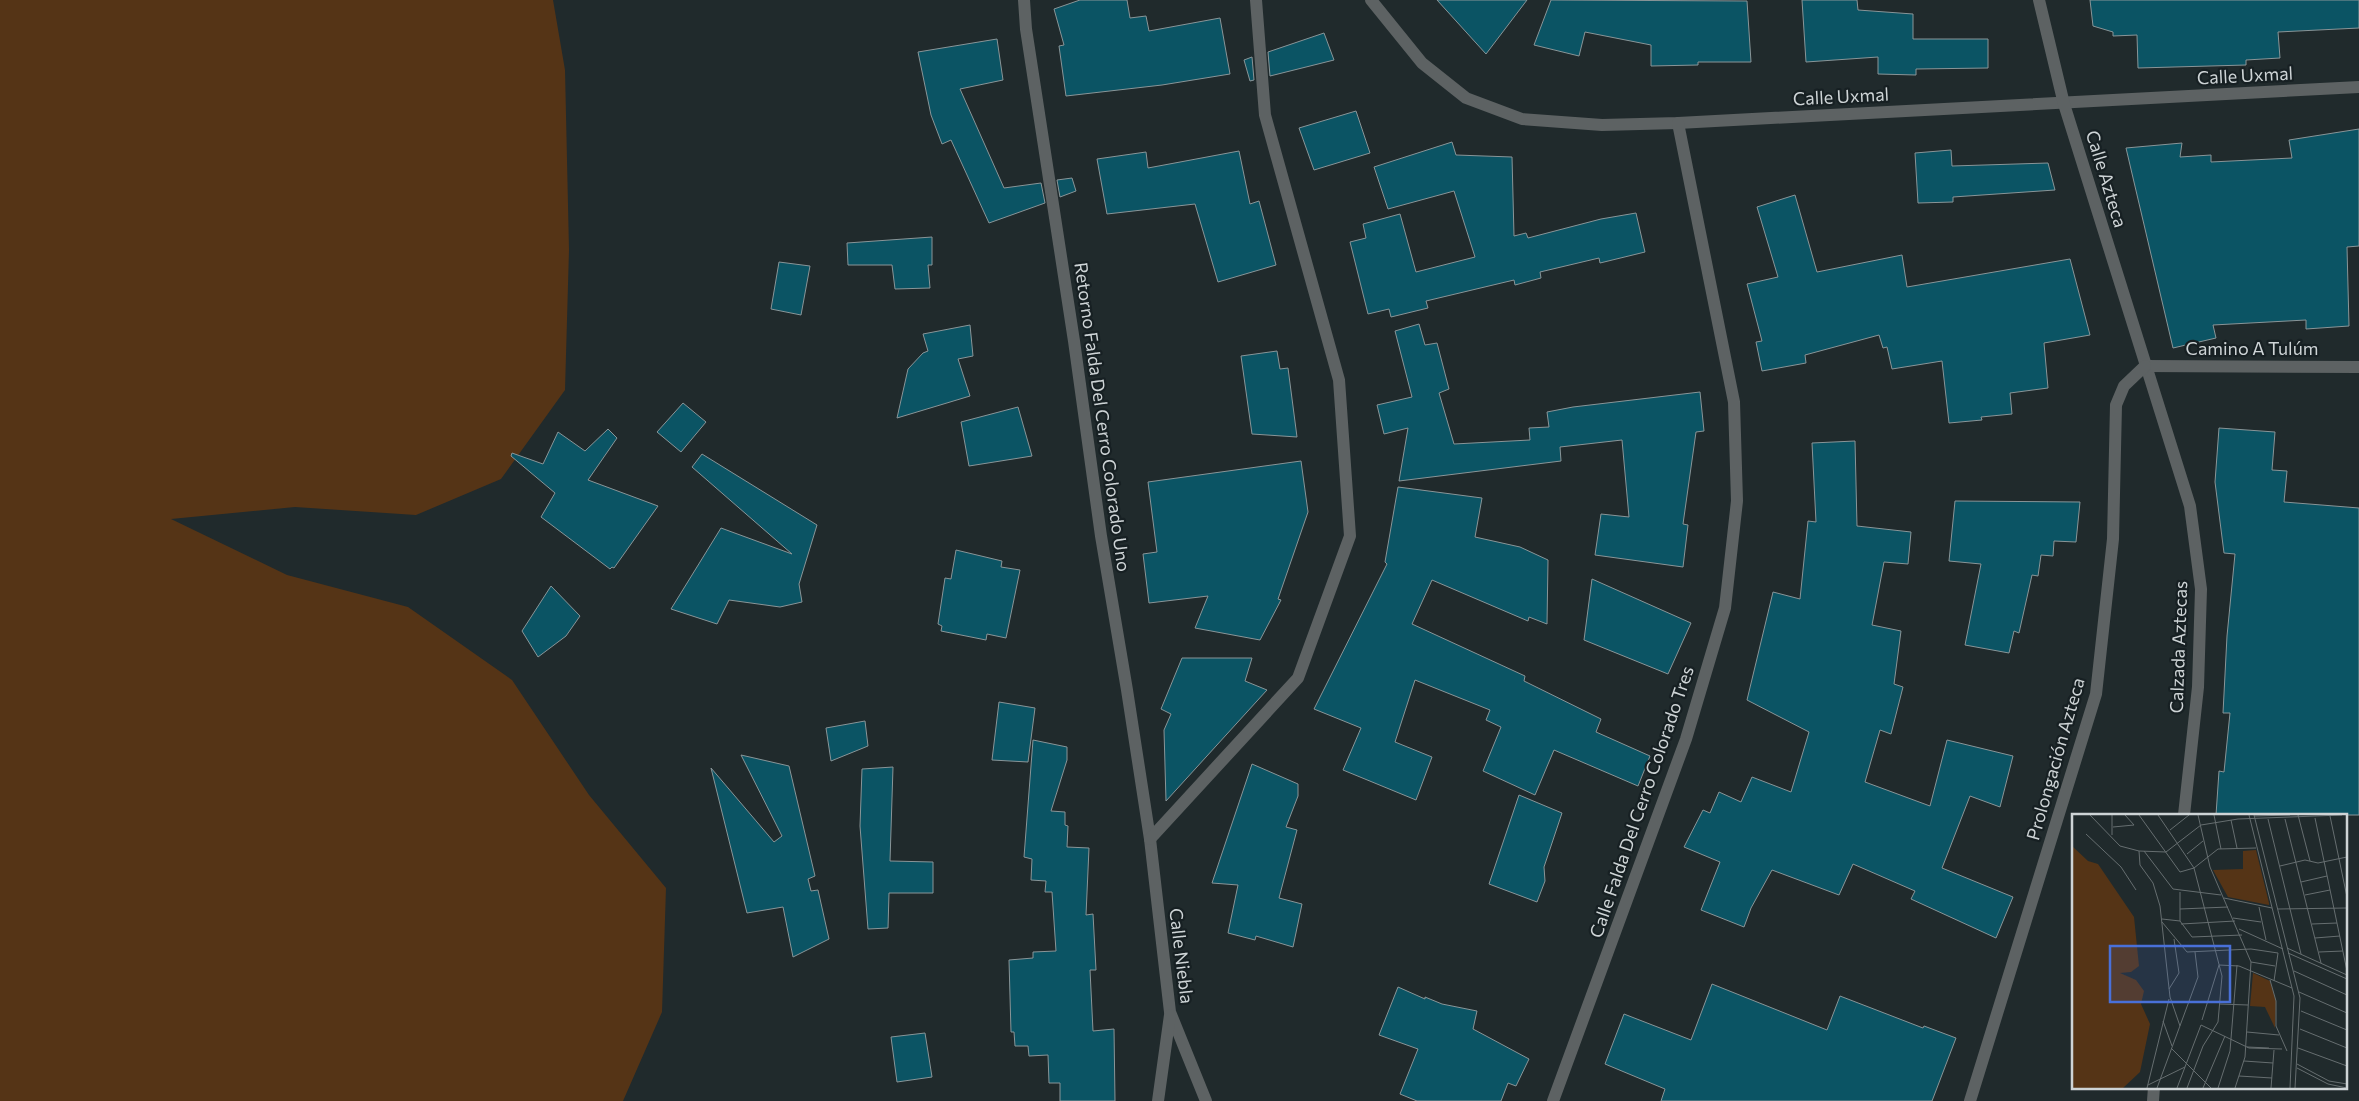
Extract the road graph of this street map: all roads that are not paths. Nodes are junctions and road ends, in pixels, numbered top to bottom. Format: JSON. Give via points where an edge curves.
{"nodes":[{"id":1,"x":1024,"y":0,"type":"edge"},
{"id":2,"x":1256,"y":0,"type":"edge"},
{"id":3,"x":1371,"y":0,"type":"edge"},
{"id":4,"x":2039,"y":0,"type":"edge"},
{"id":5,"x":2359,"y":87,"type":"edge"},
{"id":6,"x":2064,"y":104,"type":"junction"},
{"id":7,"x":1678,"y":123,"type":"junction"},
{"id":8,"x":2145,"y":366,"type":"junction"},
{"id":9,"x":2359,"y":367,"type":"edge"},
{"id":10,"x":2184,"y":814,"type":"edge"},
{"id":11,"x":1150,"y":839,"type":"junction"},
{"id":12,"x":1170,"y":1012,"type":"junction"},
{"id":13,"x":2154,"y":1088,"type":"edge"},
{"id":14,"x":1158,"y":1101,"type":"edge"},
{"id":15,"x":1206,"y":1101,"type":"edge"},
{"id":16,"x":1553,"y":1101,"type":"edge"},
{"id":17,"x":1970,"y":1101,"type":"edge"},
{"id":18,"x":2153,"y":1101,"type":"edge"}],
"edges":[{"from":1,"to":11,"type":"street","name":"Retorno Falda Del Cerro Colorado Uno","via":[[1101,536]]},
{"from":2,"to":11,"type":"street","via":[[1265,115],[1339,380],[1350,536],[1298,678]]},
{"from":3,"to":7,"type":"street","name":"Calle Uxmal","via":[[1422,64],[1466,98],[1522,119],[1602,125]]},
{"from":4,"to":6,"type":"street","name":"Calle Azteca"},
{"from":5,"to":6,"type":"street","name":"Calle Uxmal"},
{"from":6,"to":7,"type":"street","name":"Calle Uxmal"},
{"from":6,"to":8,"type":"street","name":"Calle Azteca"},
{"from":7,"to":16,"type":"street","name":"Calle Falda Del Cerro Colorado Tres","via":[[1734,402],[1737,501],[1725,608],[1686,739]]},
{"from":8,"to":9,"type":"street","name":"Camino A Tulúm"},
{"from":8,"to":10,"type":"street","name":"Calzada Aztecas","via":[[2190,506],[2201,589],[2198,687]]},
{"from":8,"to":17,"type":"street","name":"Prolongación Azteca","via":[[2124,386],[2116,406],[2113,540],[2096,694]]},
{"from":11,"to":12,"type":"street","name":"Calle Niebla"},
{"from":12,"to":14,"type":"street"},
{"from":12,"to":15,"type":"street","name":"Calle Niebla"},
{"from":13,"to":18,"type":"street"}]}
